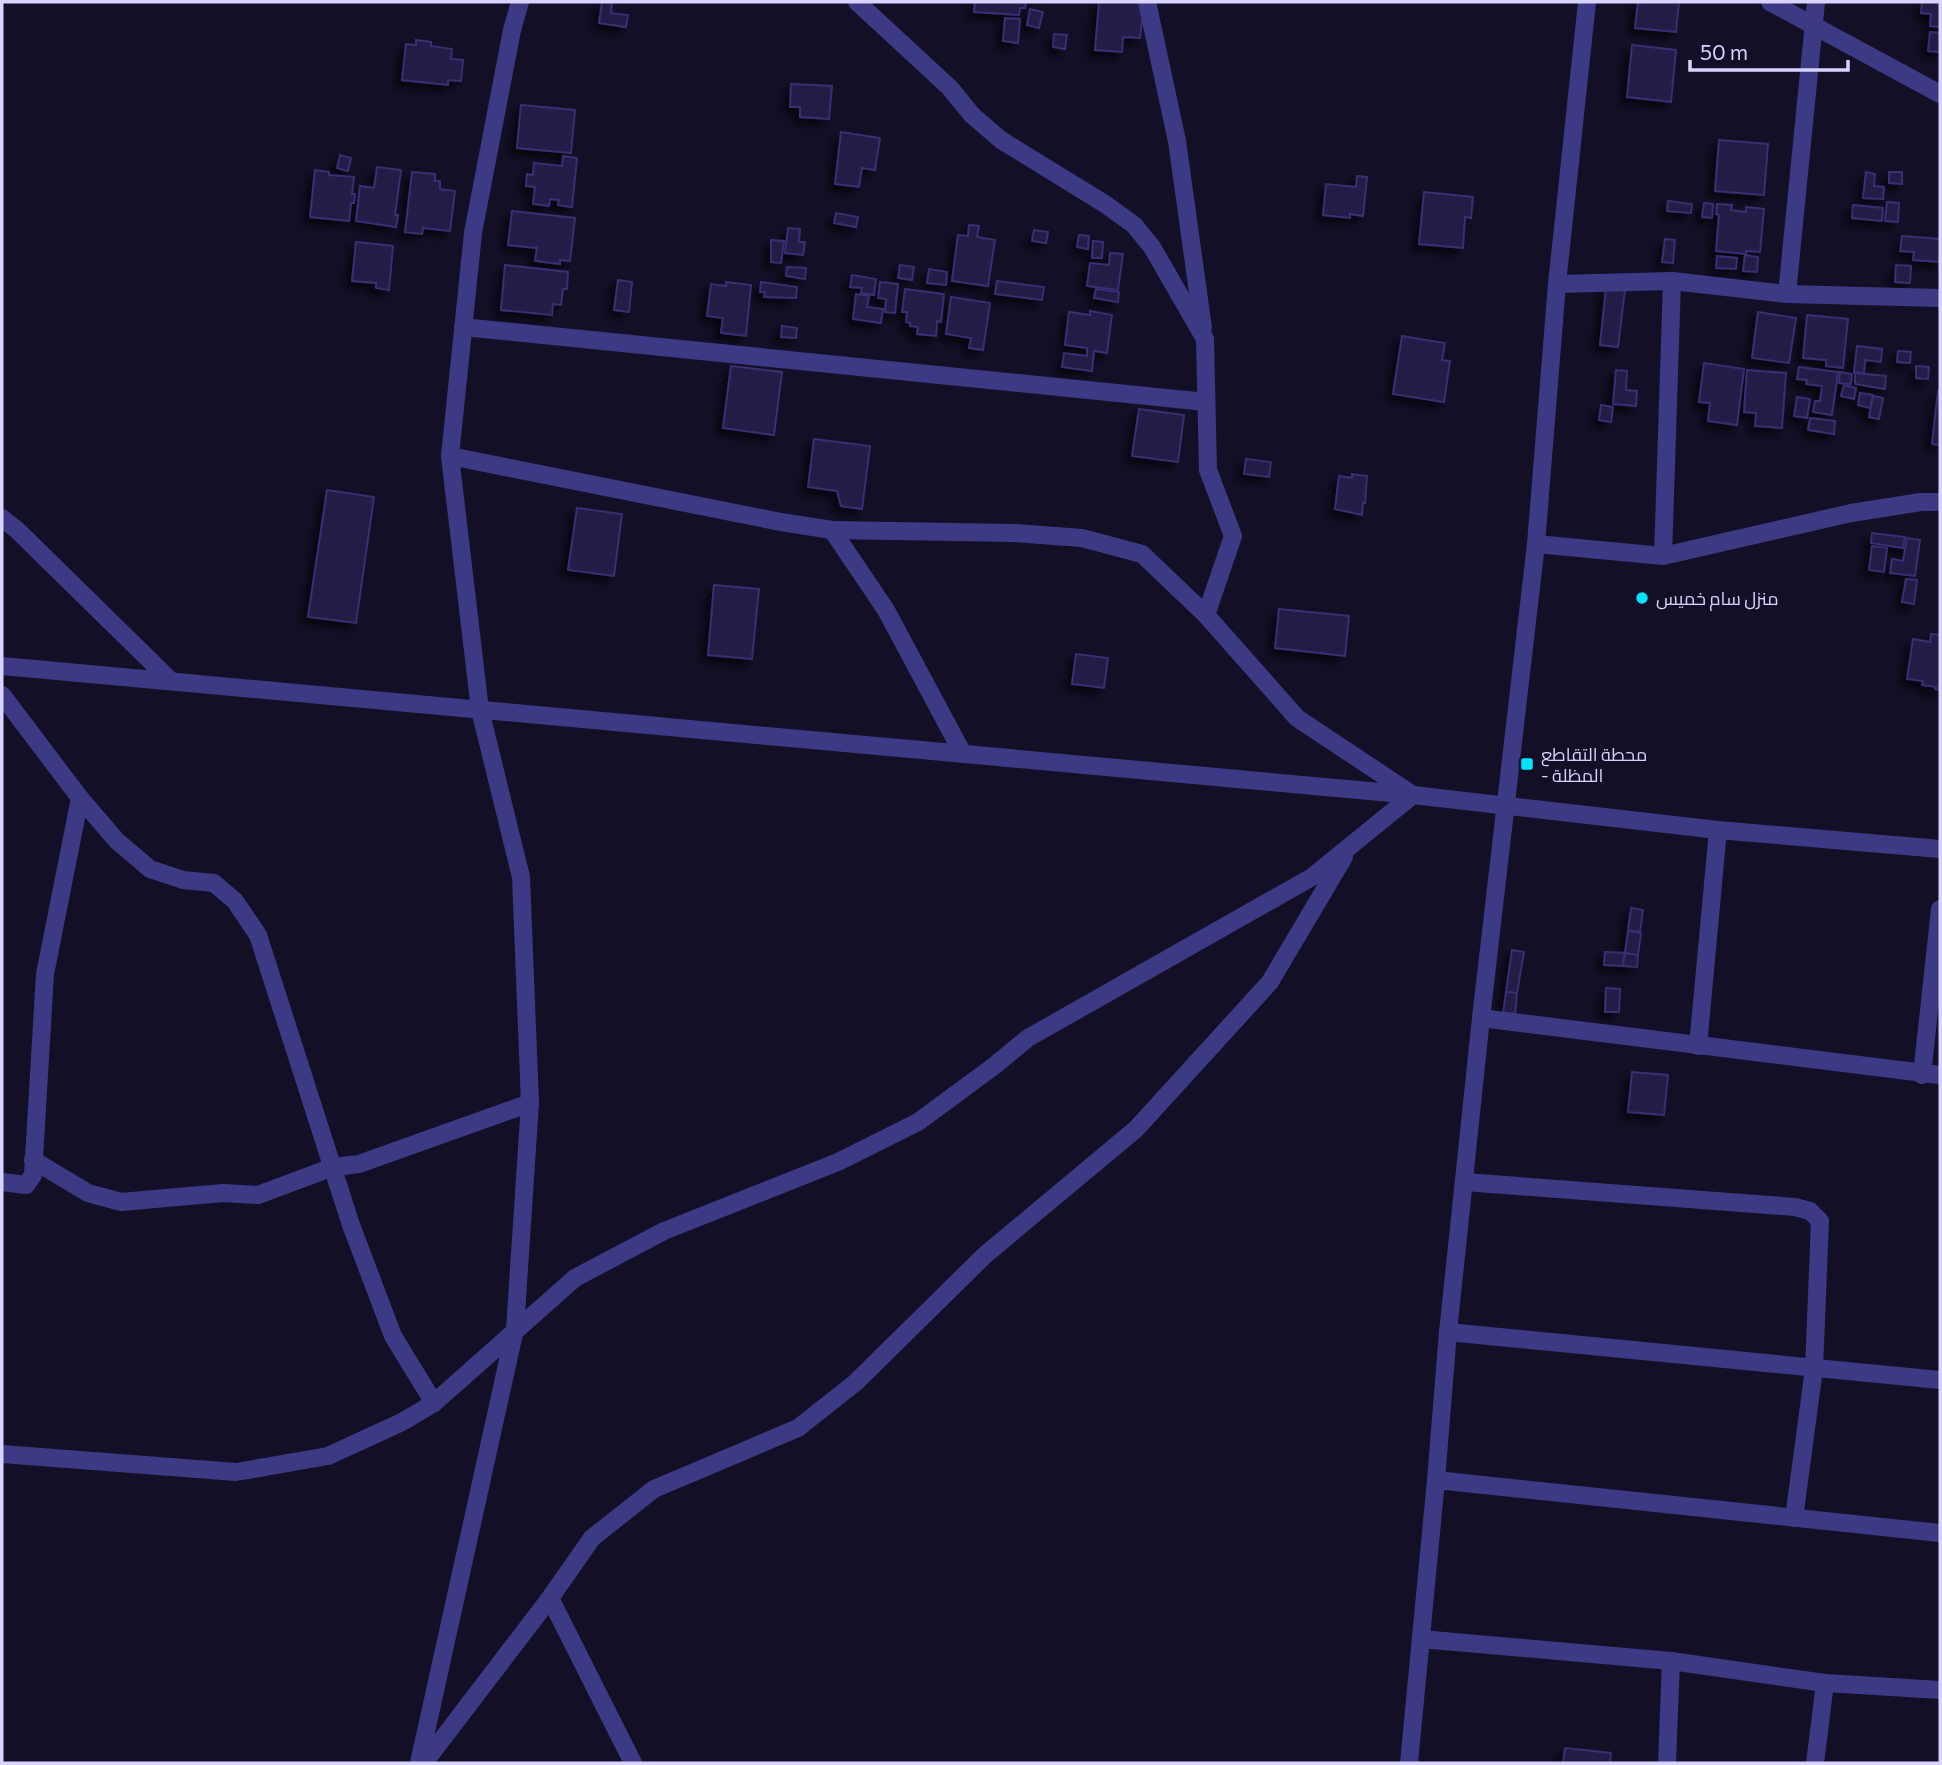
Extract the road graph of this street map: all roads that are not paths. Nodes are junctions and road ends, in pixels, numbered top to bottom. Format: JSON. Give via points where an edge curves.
{"nodes":[{"id":1,"x":520,"y":2,"type":"edge"},
{"id":2,"x":857,"y":2,"type":"edge"},
{"id":3,"x":1147,"y":2,"type":"edge"},
{"id":4,"x":1587,"y":2,"type":"edge"},
{"id":5,"x":1770,"y":2,"type":"edge"},
{"id":6,"x":1816,"y":2,"type":"edge"},
{"id":7,"x":1814,"y":25,"type":"junction"},
{"id":8,"x":1940,"y":94,"type":"edge"},
{"id":9,"x":1672,"y":281,"type":"junction"},
{"id":10,"x":1557,"y":284,"type":"junction"},
{"id":11,"x":1787,"y":294,"type":"junction"},
{"id":12,"x":1940,"y":298,"type":"edge"},
{"id":13,"x":463,"y":327,"type":"junction"},
{"id":14,"x":1205,"y":338,"type":"junction"},
{"id":15,"x":1206,"y":402,"type":"junction"},
{"id":16,"x":450,"y":456,"type":"junction"},
{"id":17,"x":1940,"y":502,"type":"edge"},
{"id":18,"x":2,"y":518,"type":"edge"},
{"id":19,"x":832,"y":530,"type":"junction"},
{"id":20,"x":1536,"y":544,"type":"junction"},
{"id":21,"x":1663,"y":556,"type":"junction"},
{"id":22,"x":1206,"y":615,"type":"junction"},
{"id":23,"x":2,"y":666,"type":"edge"},
{"id":24,"x":171,"y":681,"type":"junction"},
{"id":25,"x":2,"y":695,"type":"edge"},
{"id":26,"x":480,"y":710,"type":"junction"},
{"id":27,"x":963,"y":754,"type":"junction"},
{"id":28,"x":1413,"y":795,"type":"junction"},
{"id":29,"x":80,"y":798,"type":"junction"},
{"id":30,"x":1505,"y":806,"type":"junction"},
{"id":31,"x":1718,"y":830,"type":"junction"},
{"id":32,"x":1349,"y":848,"type":"junction"},
{"id":33,"x":1940,"y":849,"type":"edge"},
{"id":34,"x":1940,"y":909,"type":"edge"},
{"id":35,"x":1481,"y":1018,"type":"junction"},
{"id":36,"x":1698,"y":1046,"type":"junction"},
{"id":37,"x":1922,"y":1074,"type":"junction"},
{"id":38,"x":1940,"y":1075,"type":"edge"},
{"id":39,"x":530,"y":1103,"type":"junction"},
{"id":40,"x":33,"y":1160,"type":"junction"},
{"id":41,"x":333,"y":1167,"type":"junction"},
{"id":42,"x":2,"y":1182,"type":"edge"},
{"id":43,"x":1465,"y":1182,"type":"junction"},
{"id":44,"x":515,"y":1329,"type":"junction"},
{"id":45,"x":1448,"y":1332,"type":"junction"},
{"id":46,"x":1814,"y":1369,"type":"junction"},
{"id":47,"x":1940,"y":1380,"type":"edge"},
{"id":48,"x":434,"y":1403,"type":"junction"},
{"id":49,"x":2,"y":1454,"type":"edge"},
{"id":50,"x":1437,"y":1480,"type":"junction"},
{"id":51,"x":1794,"y":1518,"type":"junction"},
{"id":52,"x":1940,"y":1534,"type":"edge"},
{"id":53,"x":551,"y":1598,"type":"junction"},
{"id":54,"x":1421,"y":1639,"type":"junction"},
{"id":55,"x":1671,"y":1661,"type":"junction"},
{"id":56,"x":1825,"y":1683,"type":"junction"},
{"id":57,"x":1940,"y":1690,"type":"edge"},
{"id":58,"x":421,"y":1763,"type":"edge"},
{"id":59,"x":633,"y":1763,"type":"edge"},
{"id":60,"x":1409,"y":1763,"type":"edge"},
{"id":61,"x":1667,"y":1763,"type":"edge"},
{"id":62,"x":1815,"y":1763,"type":"edge"}],
"edges":[{"from":1,"to":13,"type":"street","via":[[473,233]]},
{"from":2,"to":14,"type":"street","via":[[1001,140],[1134,225],[1152,247]]},
{"from":3,"to":14,"type":"street","via":[[1177,141]]},
{"from":4,"to":10,"type":"street"},
{"from":5,"to":7,"type":"street"},
{"from":6,"to":7,"type":"street"},
{"from":7,"to":8,"type":"street"},
{"from":7,"to":11,"type":"street"},
{"from":9,"to":10,"type":"street"},
{"from":9,"to":11,"type":"street"},
{"from":9,"to":21,"type":"street"},
{"from":10,"to":20,"type":"street"},
{"from":11,"to":12,"type":"street"},
{"from":13,"to":15,"type":"street"},
{"from":13,"to":16,"type":"street"},
{"from":14,"to":15,"type":"street"},
{"from":15,"to":22,"type":"street","via":[[1208,470],[1233,536]]},
{"from":16,"to":19,"type":"street"},
{"from":16,"to":26,"type":"street"},
{"from":17,"to":21,"type":"street","via":[[1851,513]]},
{"from":18,"to":24,"type":"street"},
{"from":19,"to":22,"type":"street","via":[[1082,538],[1142,554]]},
{"from":19,"to":27,"type":"street","via":[[886,610]]},
{"from":20,"to":21,"type":"street"},
{"from":20,"to":30,"type":"street"},
{"from":22,"to":28,"type":"street","via":[[1297,718]]},
{"from":23,"to":24,"type":"street"},
{"from":24,"to":26,"type":"street"},
{"from":25,"to":29,"type":"street"},
{"from":26,"to":27,"type":"street"},
{"from":26,"to":39,"type":"street","via":[[521,877]]},
{"from":27,"to":28,"type":"street"},
{"from":28,"to":30,"type":"street"},
{"from":28,"to":32,"type":"street"},
{"from":29,"to":40,"type":"street","via":[[45,974]]},
{"from":29,"to":41,"type":"street","via":[[117,841],[150,869],[183,880],[214,883],[235,901],[258,935]]},
{"from":30,"to":31,"type":"street"},
{"from":30,"to":35,"type":"street"},
{"from":31,"to":33,"type":"street"},
{"from":31,"to":36,"type":"street"},
{"from":32,"to":44,"type":"street","via":[[1312,877],[1028,1038],[918,1122],[838,1162],[664,1231],[575,1278]]},
{"from":32,"to":53,"type":"street","via":[[1270,982],[1136,1129],[985,1255],[855,1383],[799,1428],[654,1489],[593,1538]]},
{"from":34,"to":37,"type":"street"},
{"from":35,"to":36,"type":"street"},
{"from":35,"to":43,"type":"street"},
{"from":36,"to":37,"type":"street"},
{"from":37,"to":38,"type":"street"},
{"from":39,"to":41,"type":"street","via":[[359,1164]]},
{"from":39,"to":44,"type":"street"},
{"from":40,"to":41,"type":"street","via":[[88,1193],[121,1202],[223,1193],[258,1195]]},
{"from":40,"to":42,"type":"street","via":[[33,1175],[26,1185]]},
{"from":41,"to":48,"type":"street","via":[[393,1336]]},
{"from":43,"to":45,"type":"street"},
{"from":43,"to":46,"type":"street","via":[[1810,1211],[1819,1221]]},
{"from":44,"to":48,"type":"street"},
{"from":44,"to":58,"type":"street"},
{"from":45,"to":46,"type":"street"},
{"from":45,"to":50,"type":"street"},
{"from":46,"to":47,"type":"street"},
{"from":46,"to":51,"type":"street"},
{"from":48,"to":49,"type":"street","via":[[328,1457],[236,1472]]},
{"from":50,"to":51,"type":"street"},
{"from":50,"to":54,"type":"street"},
{"from":51,"to":52,"type":"street"},
{"from":53,"to":58,"type":"street"},
{"from":53,"to":59,"type":"street"},
{"from":54,"to":55,"type":"street"},
{"from":54,"to":60,"type":"street"},
{"from":55,"to":56,"type":"street"},
{"from":55,"to":61,"type":"street"},
{"from":56,"to":57,"type":"street"},
{"from":56,"to":62,"type":"street"}]}
